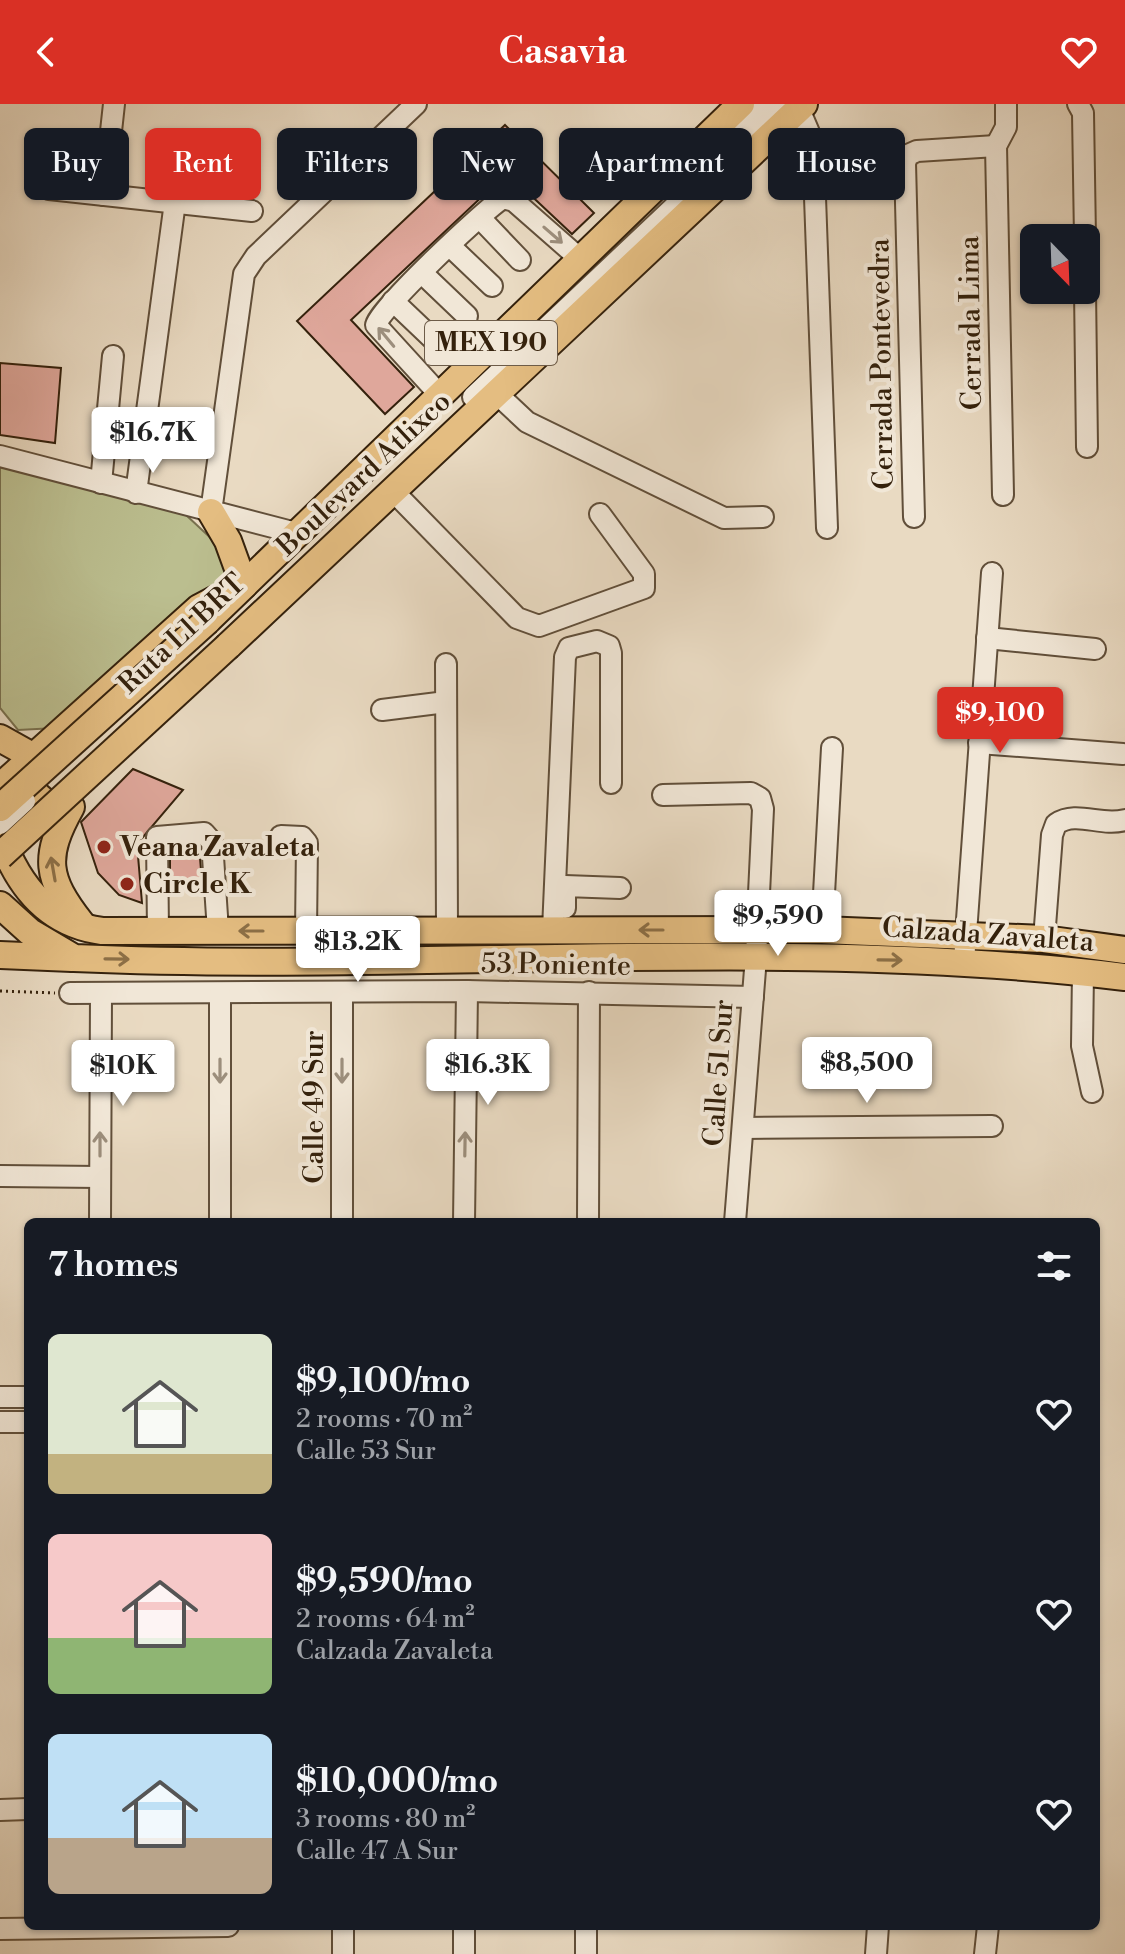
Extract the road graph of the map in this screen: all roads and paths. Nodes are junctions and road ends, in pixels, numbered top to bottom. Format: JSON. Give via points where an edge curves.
{"nodes":[{"id":1,"x":114,"y":104,"type":"edge"},
{"id":2,"x":416,"y":104,"type":"edge"},
{"id":3,"x":741,"y":104,"type":"edge"},
{"id":4,"x":761,"y":104,"type":"edge"},
{"id":5,"x":1006,"y":104,"type":"edge"},
{"id":6,"x":795,"y":106,"type":"edge"},
{"id":7,"x":1083,"y":107,"type":"edge"},
{"id":8,"x":111,"y":128,"type":"edge"},
{"id":9,"x":996,"y":146,"type":"junction"},
{"id":10,"x":129,"y":197,"type":"edge"},
{"id":11,"x":175,"y":202,"type":"junction"},
{"id":12,"x":252,"y":211,"type":"dead end"},
{"id":13,"x":480,"y":218,"type":"junction"},
{"id":14,"x":1085,"y":224,"type":"edge"},
{"id":15,"x":450,"y":246,"type":"junction"},
{"id":16,"x":579,"y":258,"type":"junction"},
{"id":17,"x":520,"y":260,"type":"dead end"},
{"id":18,"x":422,"y":273,"type":"junction"},
{"id":19,"x":492,"y":286,"type":"dead end"},
{"id":20,"x":393,"y":301,"type":"junction"},
{"id":21,"x":1085,"y":304,"type":"edge"},
{"id":22,"x":467,"y":316,"type":"dead end"},
{"id":23,"x":435,"y":341,"type":"dead end"},
{"id":24,"x":113,"y":356,"type":"dead end"},
{"id":25,"x":439,"y":394,"type":"junction"},
{"id":26,"x":497,"y":394,"type":"junction"},
{"id":27,"x":1087,"y":447,"type":"dead end"},
{"id":28,"x":0,"y":456,"type":"edge"},
{"id":29,"x":101,"y":483,"type":"junction"},
{"id":30,"x":393,"y":491,"type":"junction"},
{"id":31,"x":136,"y":493,"type":"junction"},
{"id":32,"x":1003,"y":495,"type":"dead end"},
{"id":33,"x":211,"y":512,"type":"junction"},
{"id":34,"x":600,"y":514,"type":"dead end"},
{"id":35,"x":763,"y":517,"type":"dead end"},
{"id":36,"x":914,"y":517,"type":"dead end"},
{"id":37,"x":827,"y":528,"type":"dead end"},
{"id":38,"x":296,"y":533,"type":"junction"},
{"id":39,"x":992,"y":573,"type":"dead end"},
{"id":40,"x":244,"y":585,"type":"junction"},
{"id":41,"x":273,"y":603,"type":"junction"},
{"id":42,"x":218,"y":634,"type":"junction"},
{"id":43,"x":987,"y":638,"type":"junction"},
{"id":44,"x":1095,"y":649,"type":"dead end"},
{"id":45,"x":446,"y":664,"type":"dead end"},
{"id":46,"x":446,"y":702,"type":"junction"},
{"id":47,"x":382,"y":710,"type":"dead end"},
{"id":48,"x":0,"y":738,"type":"edge"},
{"id":49,"x":979,"y":743,"type":"junction"},
{"id":50,"x":832,"y":748,"type":"dead end"},
{"id":51,"x":1123,"y":754,"type":"edge"},
{"id":52,"x":34,"y":757,"type":"junction"},
{"id":53,"x":611,"y":783,"type":"dead end"},
{"id":54,"x":0,"y":787,"type":"edge"},
{"id":55,"x":663,"y":795,"type":"dead end"},
{"id":56,"x":71,"y":807,"type":"junction"},
{"id":57,"x":0,"y":808,"type":"edge"},
{"id":58,"x":1125,"y":820,"type":"edge"},
{"id":59,"x":0,"y":824,"type":"edge"},
{"id":60,"x":281,"y":836,"type":"dead end"},
{"id":61,"x":2,"y":852,"type":"edge"},
{"id":62,"x":560,"y":886,"type":"junction"},
{"id":63,"x":620,"y":888,"type":"dead end"},
{"id":64,"x":0,"y":905,"type":"edge"},
{"id":65,"x":84,"y":927,"type":"junction"},
{"id":66,"x":757,"y":929,"type":"junction"},
{"id":67,"x":447,"y":930,"type":"junction"},
{"id":68,"x":559,"y":930,"type":"junction"},
{"id":69,"x":822,"y":930,"type":"junction"},
{"id":70,"x":218,"y":931,"type":"junction"},
{"id":71,"x":306,"y":931,"type":"junction"},
{"id":72,"x":158,"y":932,"type":"junction"},
{"id":73,"x":965,"y":934,"type":"junction"},
{"id":74,"x":1044,"y":939,"type":"junction"},
{"id":75,"x":1125,"y":950,"type":"edge"},
{"id":76,"x":0,"y":955,"type":"edge"},
{"id":77,"x":756,"y":957,"type":"junction"},
{"id":78,"x":74,"y":958,"type":"junction"},
{"id":79,"x":964,"y":961,"type":"junction"},
{"id":80,"x":1083,"y":972,"type":"junction"},
{"id":81,"x":1125,"y":977,"type":"edge"},
{"id":82,"x":0,"y":991,"type":"edge"},
{"id":83,"x":467,"y":991,"type":"junction"},
{"id":84,"x":589,"y":992,"type":"junction"},
{"id":85,"x":70,"y":993,"type":"joint"},
{"id":86,"x":220,"y":993,"type":"junction"},
{"id":87,"x":342,"y":993,"type":"junction"},
{"id":88,"x":101,"y":994,"type":"junction"},
{"id":89,"x":753,"y":997,"type":"junction"},
{"id":90,"x":1092,"y":1092,"type":"dead end"},
{"id":91,"x":992,"y":1126,"type":"dead end"},
{"id":92,"x":743,"y":1128,"type":"junction"},
{"id":93,"x":0,"y":1176,"type":"edge"},
{"id":94,"x":100,"y":1177,"type":"junction"},
{"id":95,"x":100,"y":1218,"type":"edge"},
{"id":96,"x":220,"y":1218,"type":"edge"},
{"id":97,"x":342,"y":1218,"type":"edge"},
{"id":98,"x":464,"y":1218,"type":"edge"},
{"id":99,"x":588,"y":1218,"type":"edge"},
{"id":100,"x":735,"y":1218,"type":"edge"},
{"id":101,"x":0,"y":1397,"type":"edge"},
{"id":102,"x":24,"y":1397,"type":"edge"},
{"id":103,"x":0,"y":1422,"type":"edge"},
{"id":104,"x":24,"y":1422,"type":"edge"},
{"id":105,"x":24,"y":1809,"type":"edge"},
{"id":106,"x":0,"y":1810,"type":"edge"},
{"id":107,"x":0,"y":1929,"type":"edge"},
{"id":108,"x":24,"y":1929,"type":"edge"},
{"id":109,"x":343,"y":1930,"type":"edge"},
{"id":110,"x":464,"y":1930,"type":"edge"},
{"id":111,"x":586,"y":1930,"type":"edge"},
{"id":112,"x":878,"y":1930,"type":"edge"},
{"id":113,"x":988,"y":1930,"type":"edge"},
{"id":114,"x":343,"y":1954,"type":"edge"},
{"id":115,"x":464,"y":1954,"type":"edge"},
{"id":116,"x":586,"y":1954,"type":"edge"},
{"id":117,"x":876,"y":1954,"type":"edge"},
{"id":118,"x":985,"y":1954,"type":"edge"}],
"edges":[{"from":1,"to":8,"type":"street"},
{"from":2,"to":33,"type":"street","via":[[256,256],[244,274]]},
{"from":3,"to":16,"type":"main road","name":"Boulevard Atlixco","number":"MEX 190"},
{"from":4,"to":42,"type":"street","name":"Ruta L1 BRT"},
{"from":5,"to":9,"type":"street","name":"Cerrada Lima","via":[[1006,127]]},
{"from":6,"to":26,"type":"main road","name":"Boulevard Atlixco","number":"MEX 190"},
{"from":6,"to":37,"type":"street","via":[[813,142]]},
{"from":6,"to":42,"type":"street","name":"Ruta L1 BRT"},
{"from":7,"to":14,"type":"street"},
{"from":9,"to":32,"type":"street","name":"Cerrada Lima"},
{"from":9,"to":36,"type":"street","name":"Cerrada Pontevedra","via":[[917,151],[905,163]]},
{"from":10,"to":11,"type":"street"},
{"from":11,"to":12,"type":"street"},
{"from":11,"to":31,"type":"street"},
{"from":13,"to":15,"type":"street"},
{"from":13,"to":16,"type":"street","one_way":true,"via":[[509,198]]},
{"from":13,"to":17,"type":"street"},
{"from":15,"to":18,"type":"street"},
{"from":15,"to":19,"type":"street"},
{"from":16,"to":25,"type":"main road","name":"Boulevard Atlixco","number":"MEX 190"},
{"from":18,"to":20,"type":"street"},
{"from":18,"to":22,"type":"street"},
{"from":20,"to":23,"type":"street"},
{"from":25,"to":20,"type":"street","one_way":true,"via":[[376,325]]},
{"from":21,"to":27,"type":"street"},
{"from":24,"to":29,"type":"street"},
{"from":25,"to":38,"type":"main road","name":"Boulevard Atlixco","number":"MEX 190"},
{"from":26,"to":30,"type":"main road","name":"Boulevard Atlixco","number":"MEX 190"},
{"from":26,"to":35,"type":"street","via":[[527,422],[724,518]]},
{"from":28,"to":29,"type":"street"},
{"from":29,"to":31,"type":"street"},
{"from":30,"to":34,"type":"street","via":[[517,618],[539,626],[644,588],[644,574]]},
{"from":30,"to":41,"type":"main road","name":"Boulevard Atlixco","number":"MEX 190"},
{"from":31,"to":33,"type":"street"},
{"from":33,"to":38,"type":"street"},
{"from":33,"to":40,"type":"main road"},
{"from":38,"to":40,"type":"main road","name":"Boulevard Atlixco","number":"MEX 190"},
{"from":39,"to":43,"type":"street"},
{"from":40,"to":42,"type":"main road","name":"Boulevard Atlixco","number":"MEX 190"},
{"from":40,"to":52,"type":"main road","via":[[199,608]]},
{"from":41,"to":42,"type":"main road","name":"Boulevard Atlixco","number":"MEX 190"},
{"from":41,"to":56,"type":"main road","via":[[251,639]]},
{"from":42,"to":57,"type":"main road","name":"Boulevard Atlixco","number":"MEX 190","bridge":true},
{"from":42,"to":59,"type":"street","name":"Ruta L1 BRT","bridge":true},
{"from":42,"to":61,"type":"main road","name":"Boulevard Atlixco","number":"MEX 190","bridge":true},
{"from":43,"to":44,"type":"street"},
{"from":43,"to":49,"type":"street"},
{"from":45,"to":46,"type":"street"},
{"from":46,"to":47,"type":"street"},
{"from":46,"to":67,"type":"street"},
{"from":48,"to":52,"type":"main road"},
{"from":49,"to":51,"type":"street"},
{"from":49,"to":73,"type":"street"},
{"from":50,"to":69,"type":"street"},
{"from":52,"to":54,"type":"main road"},
{"from":52,"to":56,"type":"main road","via":[[32,789],[49,804]]},
{"from":53,"to":62,"type":"street","via":[[611,653],[609,646],[597,641],[569,648],[565,657]]},
{"from":55,"to":66,"type":"street","name":"Calle 51 Sur","via":[[751,793],[760,798]]},
{"from":56,"to":61,"type":"main road"},
{"from":65,"to":56,"type":"main road","one_way":true,"via":[[62,897],[51,868],[52,848]]},
{"from":58,"to":74,"type":"street","via":[[1075,817],[1056,824]]},
{"from":60,"to":71,"type":"street","via":[[302,837],[307,843]]},
{"from":61,"to":65,"type":"main road","name":"Calzada Zavaleta","via":[[40,902]]},
{"from":62,"to":63,"type":"street"},
{"from":62,"to":68,"type":"street"},
{"from":64,"to":78,"type":"main road","via":[[30,932]]},
{"from":65,"to":72,"type":"main road","name":"Calzada Zavaleta"},
{"from":66,"to":68,"type":"main road","name":"Calzada Zavaleta","one_way":true},
{"from":66,"to":69,"type":"main road","name":"Calzada Zavaleta"},
{"from":66,"to":77,"type":"street","name":"Calle 51 Sur"},
{"from":67,"to":68,"type":"main road","name":"Calzada Zavaleta"},
{"from":67,"to":71,"type":"main road","name":"Calzada Zavaleta"},
{"from":69,"to":73,"type":"main road","name":"Calzada Zavaleta"},
{"from":71,"to":70,"type":"main road","name":"Calzada Zavaleta","one_way":true},
{"from":70,"to":72,"type":"main road","name":"Calzada Zavaleta"},
{"from":70,"to":72,"type":"street","via":[[212,842],[204,833],[157,837]]},
{"from":73,"to":74,"type":"main road","name":"Calzada Zavaleta"},
{"from":73,"to":79,"type":"street"},
{"from":74,"to":75,"type":"main road","name":"Calzada Zavaleta"},
{"from":76,"to":78,"type":"main road","name":"Calzada Zavaleta"},
{"from":78,"to":77,"type":"main road","name":"Calzada Zavaleta","one_way":true},
{"from":77,"to":79,"type":"main road","name":"Calzada Zavaleta","one_way":true},
{"from":77,"to":89,"type":"street","name":"Calle 51 Sur"},
{"from":79,"to":80,"type":"main road","name":"Calzada Zavaleta"},
{"from":80,"to":81,"type":"main road","name":"Calzada Zavaleta"},
{"from":80,"to":90,"type":"street","via":[[1082,1046]]},
{"from":82,"to":85,"type":"path"},
{"from":83,"to":84,"type":"street","name":"53 Poniente"},
{"from":83,"to":87,"type":"street","name":"53 Poniente"},
{"from":98,"to":83,"type":"street","one_way":true},
{"from":84,"to":89,"type":"street","name":"53 Poniente"},
{"from":84,"to":99,"type":"street"},
{"from":85,"to":88,"type":"street","name":"53 Poniente"},
{"from":86,"to":87,"type":"street","name":"53 Poniente"},
{"from":86,"to":88,"type":"street","name":"53 Poniente"},
{"from":86,"to":96,"type":"street","one_way":true},
{"from":87,"to":97,"type":"street","name":"Calle 49 Sur","one_way":true},
{"from":94,"to":88,"type":"street","one_way":true},
{"from":89,"to":92,"type":"street","name":"Calle 51 Sur"},
{"from":91,"to":92,"type":"street"},
{"from":92,"to":100,"type":"street","name":"Calle 51 Sur"},
{"from":93,"to":94,"type":"street"},
{"from":94,"to":95,"type":"street"},
{"from":101,"to":102,"type":"street"},
{"from":103,"to":104,"type":"street"},
{"from":105,"to":106,"type":"street"},
{"from":107,"to":108,"type":"street"},
{"from":109,"to":114,"type":"street"},
{"from":110,"to":115,"type":"street"},
{"from":111,"to":116,"type":"street"},
{"from":112,"to":117,"type":"street"},
{"from":113,"to":118,"type":"street"}]}
